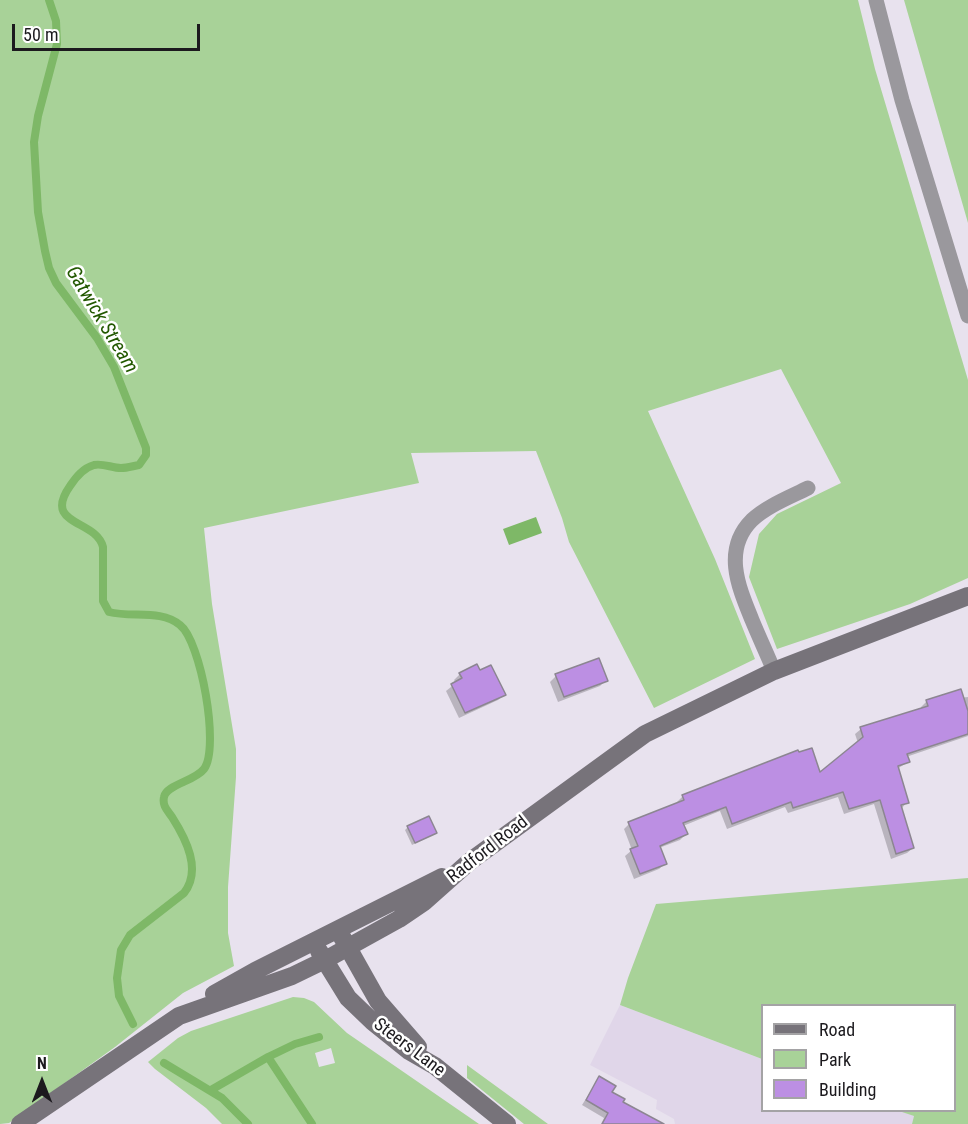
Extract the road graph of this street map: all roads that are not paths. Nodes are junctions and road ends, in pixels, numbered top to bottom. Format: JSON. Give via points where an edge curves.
{"nodes":[{"id":1,"x":876,"y":0,"type":"edge"},
{"id":2,"x":968,"y":316,"type":"edge"},
{"id":3,"x":808,"y":488,"type":"dead end"},
{"id":4,"x":968,"y":596,"type":"edge"},
{"id":5,"x":774,"y":671,"type":"junction"},
{"id":6,"x":479,"y":854,"type":"junction"},
{"id":7,"x":338,"y":929,"type":"junction"},
{"id":8,"x":313,"y":941,"type":"junction"},
{"id":9,"x":348,"y":947,"type":"junction"},
{"id":10,"x":325,"y":960,"type":"junction"},
{"id":11,"x":190,"y":1011,"type":"junction"},
{"id":12,"x":435,"y":1066,"type":"junction"},
{"id":13,"x":20,"y":1124,"type":"edge"},
{"id":14,"x":507,"y":1124,"type":"edge"}],
"edges":[{"from":1,"to":2,"type":"lane"},
{"from":3,"to":5,"type":"lane","via":[[756,517],[737,548],[738,587]]},
{"from":4,"to":5,"type":"street","name":"Radford Road"},
{"from":5,"to":6,"type":"street","name":"Radford Road","via":[[645,734]]},
{"from":6,"to":7,"type":"street"},
{"from":6,"to":9,"type":"street","name":"Radford Road","via":[[424,902]]},
{"from":7,"to":8,"type":"street"},
{"from":7,"to":9,"type":"street"},
{"from":8,"to":10,"type":"street","name":"Steers Lane"},
{"from":8,"to":11,"type":"street","via":[[239,979]]},
{"from":9,"to":10,"type":"street","name":"Radford Road"},
{"from":9,"to":12,"type":"street","via":[[384,1009]]},
{"from":10,"to":11,"type":"street","name":"Radford Road"},
{"from":10,"to":12,"type":"street","name":"Steers Lane","via":[[357,1007],[401,1045]]},
{"from":11,"to":13,"type":"street","name":"Radford Road"},
{"from":12,"to":14,"type":"street","name":"Steers Lane"}]}
